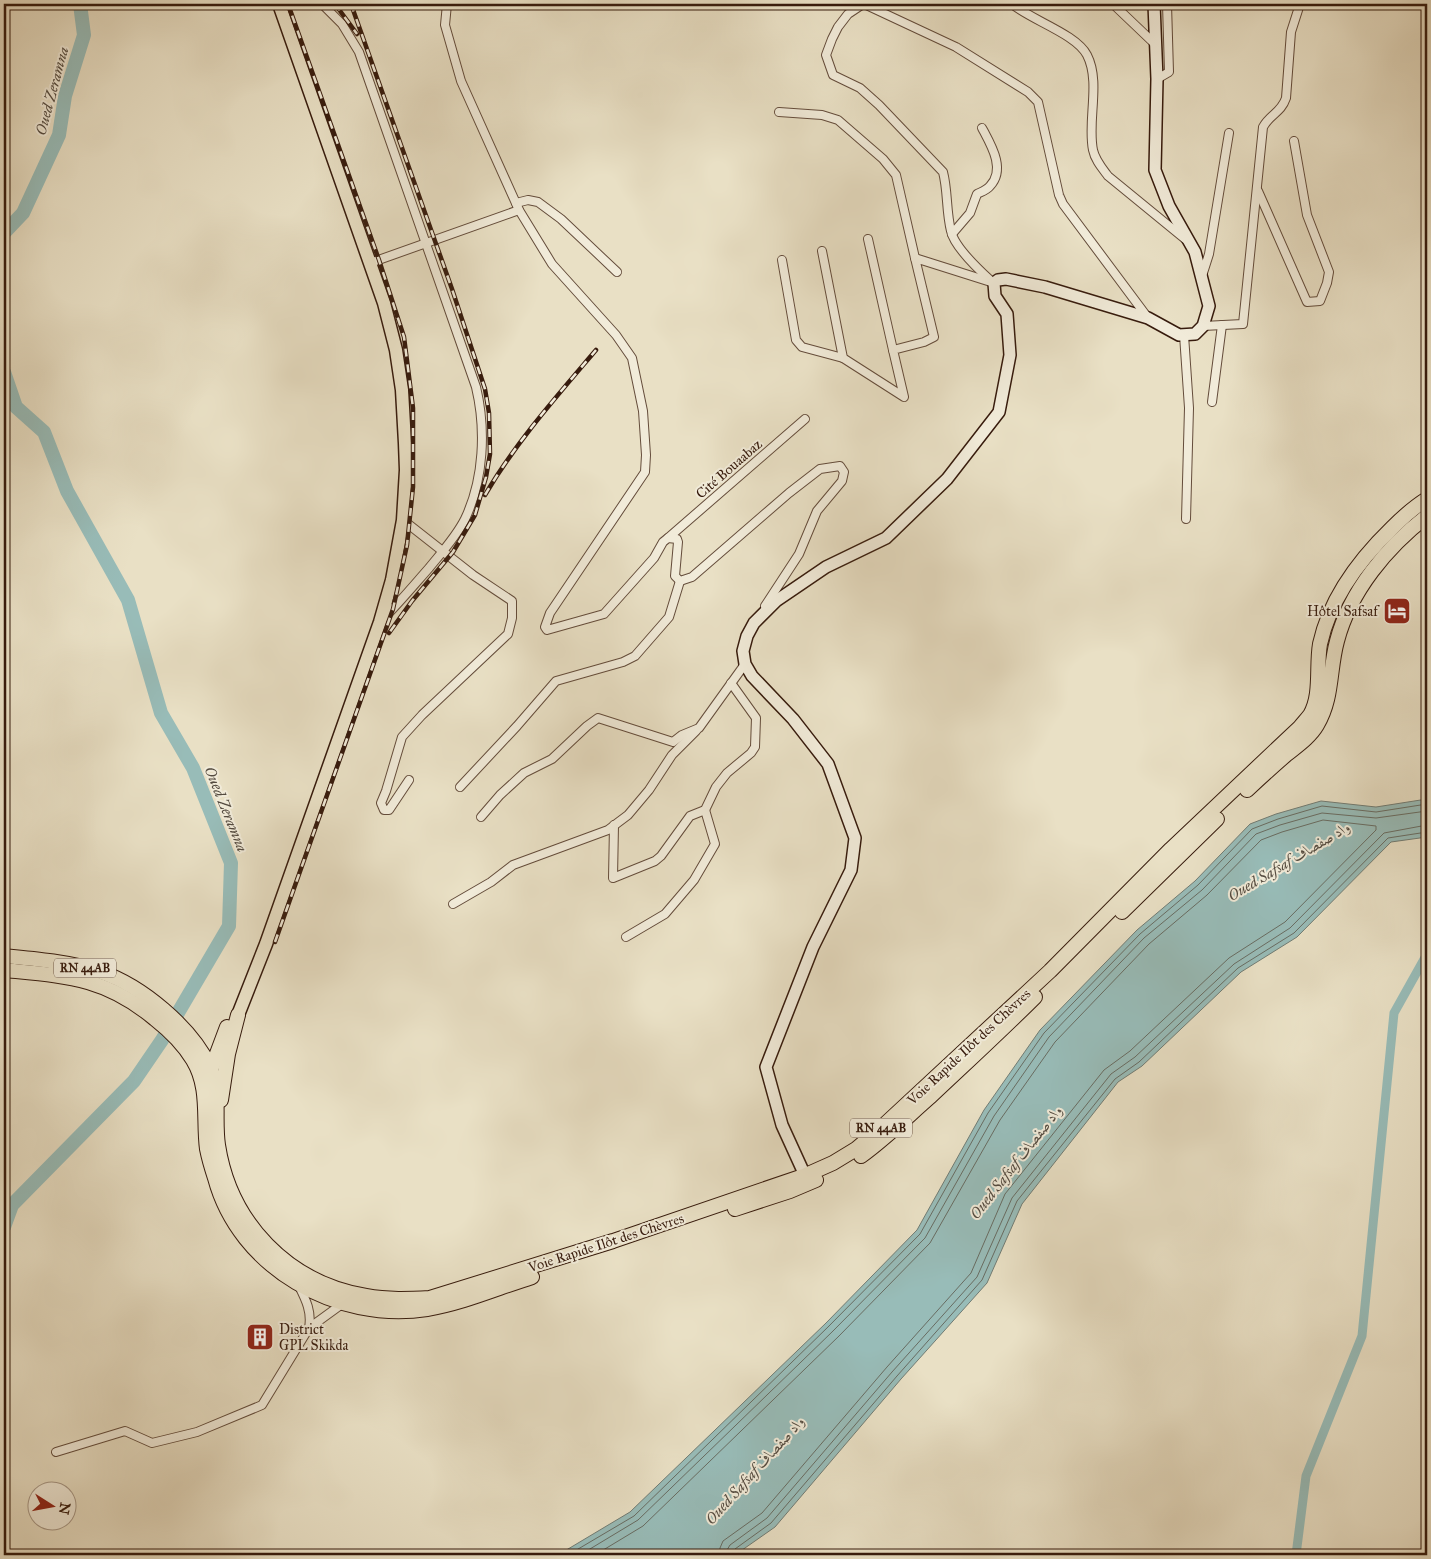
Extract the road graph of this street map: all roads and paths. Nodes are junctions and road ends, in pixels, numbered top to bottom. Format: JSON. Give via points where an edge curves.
{"nodes":[{"id":1,"x":278,"y":4,"type":"edge"},
{"id":2,"x":323,"y":4,"type":"edge"},
{"id":3,"x":447,"y":4,"type":"edge"},
{"id":4,"x":864,"y":4,"type":"edge"},
{"id":5,"x":1012,"y":4,"type":"edge"},
{"id":6,"x":1113,"y":4,"type":"edge"},
{"id":7,"x":1154,"y":4,"type":"edge"},
{"id":8,"x":1167,"y":4,"type":"edge"},
{"id":9,"x":1300,"y":4,"type":"edge"},
{"id":10,"x":1156,"y":45,"type":"junction"},
{"id":11,"x":1157,"y":79,"type":"junction"},
{"id":12,"x":779,"y":112,"type":"dead end"},
{"id":13,"x":982,"y":128,"type":"dead end"},
{"id":14,"x":1229,"y":133,"type":"dead end"},
{"id":15,"x":1294,"y":141,"type":"dead end"},
{"id":16,"x":1257,"y":189,"type":"junction"},
{"id":17,"x":518,"y":206,"type":"junction"},
{"id":18,"x":952,"y":234,"type":"junction"},
{"id":19,"x":868,"y":239,"type":"dead end"},
{"id":20,"x":425,"y":243,"type":"junction"},
{"id":21,"x":1191,"y":244,"type":"junction"},
{"id":22,"x":822,"y":251,"type":"dead end"},
{"id":23,"x":915,"y":258,"type":"junction"},
{"id":24,"x":782,"y":260,"type":"dead end"},
{"id":25,"x":370,"y":263,"type":"junction"},
{"id":26,"x":617,"y":272,"type":"dead end"},
{"id":27,"x":1202,"y":276,"type":"junction"},
{"id":28,"x":994,"y":283,"type":"junction"},
{"id":29,"x":1148,"y":318,"type":"junction"},
{"id":30,"x":1222,"y":325,"type":"junction"},
{"id":31,"x":1203,"y":326,"type":"junction"},
{"id":32,"x":1184,"y":335,"type":"junction"},
{"id":33,"x":892,"y":350,"type":"junction"},
{"id":34,"x":843,"y":358,"type":"junction"},
{"id":35,"x":1212,"y":402,"type":"dead end"},
{"id":36,"x":805,"y":418,"type":"dead end"},
{"id":37,"x":1427,"y":499,"type":"edge"},
{"id":38,"x":1427,"y":516,"type":"edge"},
{"id":39,"x":1186,"y":519,"type":"dead end"},
{"id":40,"x":403,"y":520,"type":"junction"},
{"id":41,"x":668,"y":538,"type":"junction"},
{"id":42,"x":442,"y":552,"type":"junction"},
{"id":43,"x":680,"y":581,"type":"junction"},
{"id":44,"x":380,"y":622,"type":"junction"},
{"id":45,"x":754,"y":623,"type":"junction"},
{"id":46,"x":745,"y":664,"type":"junction"},
{"id":47,"x":731,"y":683,"type":"junction"},
{"id":48,"x":699,"y":728,"type":"junction"},
{"id":49,"x":409,"y":780,"type":"dead end"},
{"id":50,"x":460,"y":787,"type":"dead end"},
{"id":51,"x":705,"y":810,"type":"junction"},
{"id":52,"x":481,"y":817,"type":"dead end"},
{"id":53,"x":614,"y":825,"type":"junction"},
{"id":54,"x":454,"y":904,"type":"dead end"},
{"id":55,"x":626,"y":937,"type":"dead end"},
{"id":56,"x":4,"y":956,"type":"edge"},
{"id":57,"x":4,"y":970,"type":"edge"},
{"id":58,"x":155,"y":1011,"type":"junction"},
{"id":59,"x":236,"y":1014,"type":"junction"},
{"id":60,"x":190,"y":1042,"type":"junction"},
{"id":61,"x":205,"y":1070,"type":"junction"},
{"id":62,"x":218,"y":1144,"type":"junction"},
{"id":63,"x":807,"y":1179,"type":"junction"},
{"id":64,"x":298,"y":1284,"type":"junction"},
{"id":65,"x":342,"y":1304,"type":"junction"},
{"id":66,"x":309,"y":1328,"type":"junction"},
{"id":67,"x":56,"y":1452,"type":"dead end"}],
"edges":[{"from":1,"to":25,"type":"main road"},
{"from":2,"to":20,"type":"street","via":[[342,24],[359,52]]},
{"from":3,"to":17,"type":"street","via":[[446,25],[461,81]]},
{"from":4,"to":18,"type":"street","via":[[848,14],[832,39],[826,55],[833,75],[860,88],[880,105],[943,172]]},
{"from":4,"to":29,"type":"street","via":[[956,47],[1028,92],[1038,102],[1063,204]]},
{"from":5,"to":21,"type":"street","via":[[1073,40],[1087,55],[1093,79],[1093,151],[1098,163],[1108,176]]},
{"from":6,"to":10,"type":"street"},
{"from":7,"to":10,"type":"street"},
{"from":8,"to":11,"type":"street","via":[[1169,72]]},
{"from":9,"to":16,"type":"street","via":[[1291,32],[1283,108],[1262,127]]},
{"from":10,"to":11,"type":"street"},
{"from":11,"to":21,"type":"street","via":[[1155,170],[1169,206]]},
{"from":12,"to":23,"type":"street","via":[[822,115],[838,120],[883,159],[896,175]]},
{"from":13,"to":18,"type":"street","via":[[996,154],[997,176],[990,187],[976,194],[970,213]]},
{"from":14,"to":27,"type":"street","via":[[1209,254]]},
{"from":15,"to":16,"type":"street","via":[[1307,215],[1329,272],[1320,301],[1307,302]]},
{"from":16,"to":30,"type":"street","via":[[1243,324]]},
{"from":17,"to":20,"type":"street"},
{"from":17,"to":26,"type":"street","via":[[528,200],[538,202],[561,219]]},
{"from":17,"to":41,"type":"street","name":"Cité Bouaabaz","via":[[552,264],[616,335],[632,358],[643,411],[645,472],[550,612],[547,630],[604,614]]},
{"from":18,"to":28,"type":"street","via":[[972,264]]},
{"from":19,"to":33,"type":"street"},
{"from":20,"to":25,"type":"street"},
{"from":20,"to":42,"type":"street","via":[[476,387],[482,418],[480,466],[474,494],[465,519]]},
{"from":21,"to":27,"type":"street"},
{"from":22,"to":34,"type":"street"},
{"from":23,"to":28,"type":"street"},
{"from":23,"to":33,"type":"street","via":[[934,337]]},
{"from":24,"to":34,"type":"street","via":[[796,340],[802,347]]},
{"from":25,"to":40,"type":"main road","via":[[391,327],[402,390],[406,470]]},
{"from":27,"to":31,"type":"street","via":[[1209,306]]},
{"from":28,"to":29,"type":"street","via":[[1006,279],[1045,286]]},
{"from":28,"to":45,"type":"street","via":[[995,296],[1007,314],[1010,355],[999,412],[947,479],[886,538],[826,567],[776,601]]},
{"from":29,"to":32,"type":"street"},
{"from":30,"to":31,"type":"street"},
{"from":30,"to":35,"type":"street"},
{"from":31,"to":32,"type":"street","via":[[1195,334]]},
{"from":32,"to":39,"type":"street","via":[[1189,408]]},
{"from":33,"to":34,"type":"street","via":[[904,397]]},
{"from":36,"to":41,"type":"street","name":"Cité Bouaabaz"},
{"from":37,"to":63,"type":"highway","name":"Voie Rapide Ilôt des Chèvres","number":"RN 44AB","via":[[1407,513],[1378,542],[1355,568],[1336,598],[1320,645],[1315,702],[1300,727],[882,1128],[856,1149]]},
{"from":38,"to":63,"type":"highway","name":"Voie Rapide Ilôt des Chèvres","number":"RN 44AB","via":[[1395,544],[1373,570],[1349,611],[1337,640],[1330,692],[1316,727],[1229,807],[982,1050],[888,1135],[844,1167]]},
{"from":40,"to":42,"type":"street"},
{"from":40,"to":44,"type":"main road"},
{"from":41,"to":43,"type":"street","via":[[677,539],[675,576]]},
{"from":42,"to":44,"type":"street"},
{"from":42,"to":49,"type":"street","via":[[512,601],[512,618],[508,634],[402,737],[381,803],[384,810],[389,810]]},
{"from":43,"to":45,"type":"street","via":[[692,577],[820,469],[840,466],[844,472],[842,481],[817,511],[799,554]]},
{"from":43,"to":50,"type":"street","via":[[669,617],[635,656],[556,681]]},
{"from":44,"to":59,"type":"main road","via":[[266,944]]},
{"from":45,"to":46,"type":"street","via":[[747,636]]},
{"from":46,"to":47,"type":"street"},
{"from":46,"to":63,"type":"street","via":[[828,764],[855,838],[851,870],[813,947],[766,1067],[782,1125]]},
{"from":47,"to":48,"type":"street"},
{"from":47,"to":51,"type":"street","via":[[756,718],[755,747],[727,773]]},
{"from":48,"to":52,"type":"street","via":[[672,742],[598,718],[552,759],[524,773]]},
{"from":48,"to":53,"type":"street","via":[[672,755],[628,815]]},
{"from":51,"to":53,"type":"street","via":[[690,816],[655,861],[613,878]]},
{"from":51,"to":55,"type":"street","via":[[714,844],[694,880],[665,914]]},
{"from":53,"to":54,"type":"street","via":[[588,838],[513,865]]},
{"from":56,"to":58,"type":"highway","number":"RN 44AB","via":[[77,965],[102,973],[123,983]]},
{"from":57,"to":58,"type":"highway","number":"RN 44AB","via":[[56,975],[101,985]]},
{"from":58,"to":60,"type":"highway","number":"RN 44AB","via":[[172,1017]]},
{"from":59,"to":60,"type":"highway","via":[[220,1034],[207,1043]]},
{"from":59,"to":61,"type":"highway"},
{"from":59,"to":62,"type":"highway","via":[[221,1103]]},
{"from":60,"to":61,"type":"highway","number":"RN 44AB"},
{"from":61,"to":62,"type":"highway","name":"Voie Rapide Ilôt des Chèvres","number":"RN 44AB","via":[[216,1093]]},
{"from":61,"to":64,"type":"highway","name":"Voie Rapide Ilôt des Chèvres","number":"RN 44AB","via":[[208,1149],[225,1207],[239,1232],[267,1263]]},
{"from":62,"to":63,"type":"highway","name":"Voie Rapide Ilôt des Chèvres","number":"RN 44AB","via":[[223,1170],[245,1218],[280,1258],[331,1287],[399,1300],[430,1298],[463,1289]]},
{"from":63,"to":65,"type":"highway","name":"Voie Rapide Ilôt des Chèvres","number":"RN 44AB","via":[[612,1251],[452,1304],[389,1311]]},
{"from":64,"to":65,"type":"highway","name":"Voie Rapide Ilôt des Chèvres","number":"RN 44AB"},
{"from":64,"to":66,"type":"street","via":[[311,1316]]},
{"from":65,"to":66,"type":"street"},
{"from":66,"to":67,"type":"street","via":[[262,1405],[197,1432],[152,1443],[125,1431]]}]}
